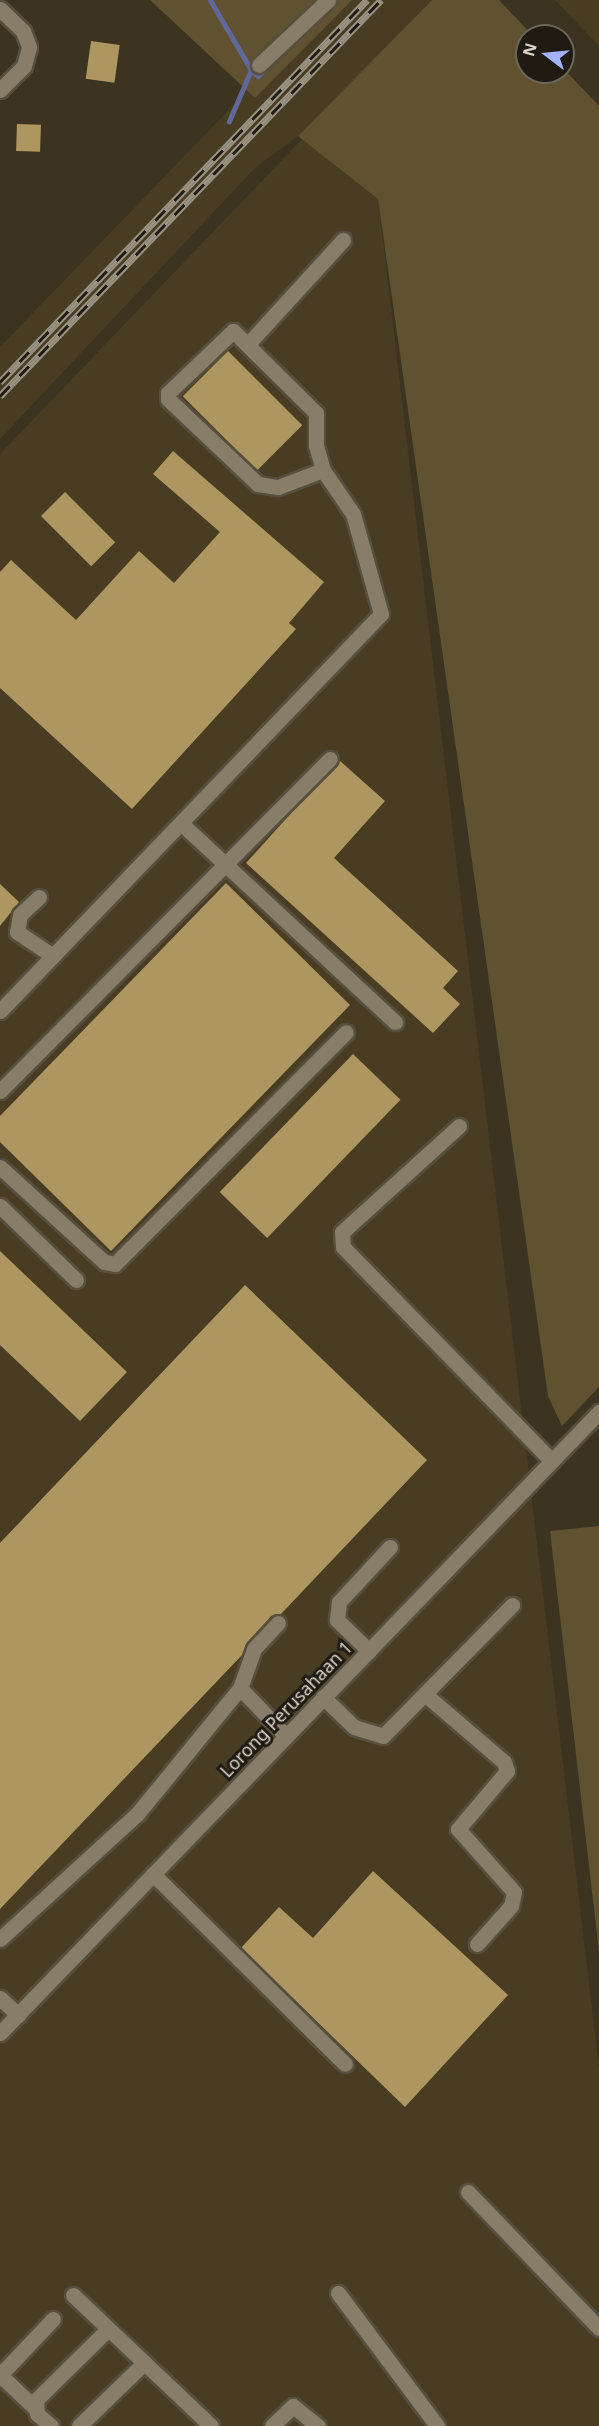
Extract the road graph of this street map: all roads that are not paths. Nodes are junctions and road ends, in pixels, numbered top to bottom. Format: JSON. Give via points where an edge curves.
{"nodes":[{"id":1,"x":328,"y":0,"type":"edge"},
{"id":2,"x":0,"y":9,"type":"edge"},
{"id":3,"x":259,"y":65,"type":"dead end"},
{"id":4,"x":0,"y":90,"type":"edge"},
{"id":5,"x":343,"y":240,"type":"dead end"},
{"id":6,"x":248,"y":344,"type":"junction"},
{"id":7,"x":323,"y":470,"type":"junction"},
{"id":8,"x":330,"y":759,"type":"dead end"},
{"id":9,"x":182,"y":824,"type":"junction"},
{"id":10,"x":223,"y":862,"type":"junction"},
{"id":11,"x":39,"y":897,"type":"dead end"},
{"id":12,"x":53,"y":957,"type":"junction"},
{"id":13,"x":0,"y":1011,"type":"edge"},
{"id":14,"x":395,"y":1022,"type":"dead end"},
{"id":15,"x":346,"y":1032,"type":"dead end"},
{"id":16,"x":0,"y":1091,"type":"edge"},
{"id":17,"x":459,"y":1126,"type":"dead end"},
{"id":18,"x":0,"y":1167,"type":"edge"},
{"id":19,"x":0,"y":1206,"type":"edge"},
{"id":20,"x":76,"y":1280,"type":"dead end"},
{"id":21,"x":599,"y":1412,"type":"edge"},
{"id":22,"x":552,"y":1461,"type":"junction"},
{"id":23,"x":390,"y":1547,"type":"dead end"},
{"id":24,"x":512,"y":1605,"type":"dead end"},
{"id":25,"x":278,"y":1623,"type":"dead end"},
{"id":26,"x":369,"y":1651,"type":"junction"},
{"id":27,"x":240,"y":1688,"type":"junction"},
{"id":28,"x":427,"y":1696,"type":"junction"},
{"id":29,"x":324,"y":1698,"type":"junction"},
{"id":30,"x":286,"y":1736,"type":"junction"},
{"id":31,"x":153,"y":1874,"type":"junction"},
{"id":32,"x":0,"y":1939,"type":"edge"},
{"id":33,"x":477,"y":1944,"type":"dead end"},
{"id":34,"x":0,"y":1998,"type":"edge"},
{"id":35,"x":18,"y":2015,"type":"junction"},
{"id":36,"x":0,"y":2033,"type":"edge"},
{"id":37,"x":345,"y":2064,"type":"dead end"},
{"id":38,"x":468,"y":2192,"type":"dead end"},
{"id":39,"x":338,"y":2293,"type":"dead end"},
{"id":40,"x":73,"y":2295,"type":"dead end"},
{"id":41,"x":53,"y":2319,"type":"dead end"},
{"id":42,"x":599,"y":2328,"type":"edge"},
{"id":43,"x":108,"y":2329,"type":"junction"},
{"id":44,"x":144,"y":2363,"type":"junction"},
{"id":45,"x":0,"y":2375,"type":"edge"},
{"id":46,"x":34,"y":2407,"type":"junction"},
{"id":47,"x":51,"y":2426,"type":"edge"},
{"id":48,"x":79,"y":2426,"type":"edge"},
{"id":49,"x":211,"y":2426,"type":"edge"},
{"id":50,"x":272,"y":2426,"type":"edge"},
{"id":51,"x":318,"y":2426,"type":"edge"},
{"id":52,"x":437,"y":2426,"type":"edge"}],
"edges":[{"from":1,"to":3,"type":"street"},
{"from":2,"to":4,"type":"street","via":[[23,31],[29,47],[24,66]]},
{"from":5,"to":6,"type":"street"},
{"from":6,"to":7,"type":"street","via":[[316,413],[316,446]]},
{"from":6,"to":7,"type":"street","via":[[228,331],[172,387],[168,399],[258,484],[278,487]]},
{"from":7,"to":9,"type":"street","via":[[353,514],[381,614]]},
{"from":8,"to":10,"type":"street"},
{"from":9,"to":10,"type":"street"},
{"from":9,"to":12,"type":"street"},
{"from":10,"to":14,"type":"street"},
{"from":10,"to":16,"type":"street"},
{"from":11,"to":12,"type":"street","via":[[20,915],[17,932]]},
{"from":12,"to":13,"type":"street"},
{"from":15,"to":18,"type":"street","via":[[115,1263],[104,1262]]},
{"from":17,"to":22,"type":"street","via":[[342,1232],[343,1247]]},
{"from":19,"to":20,"type":"street"},
{"from":21,"to":22,"type":"street","name":"Lorong Perusahaan 1"},
{"from":22,"to":26,"type":"street","name":"Lorong Perusahaan 1"},
{"from":23,"to":26,"type":"street","via":[[339,1602],[336,1620]]},
{"from":24,"to":28,"type":"street"},
{"from":25,"to":27,"type":"street","via":[[254,1649]]},
{"from":26,"to":29,"type":"street","name":"Lorong Perusahaan 1"},
{"from":27,"to":30,"type":"street"},
{"from":27,"to":32,"type":"street","via":[[138,1813]]},
{"from":28,"to":29,"type":"street","via":[[391,1731],[375,1736],[354,1726]]},
{"from":28,"to":33,"type":"street","via":[[504,1762],[507,1771],[458,1829],[514,1892],[511,1906]]},
{"from":29,"to":30,"type":"street","name":"Lorong Perusahaan 1"},
{"from":30,"to":31,"type":"street","name":"Lorong Perusahaan 1"},
{"from":31,"to":35,"type":"street","name":"Lorong Perusahaan 1"},
{"from":31,"to":37,"type":"street"},
{"from":34,"to":35,"type":"street"},
{"from":35,"to":36,"type":"street","name":"Lorong Perusahaan 1"},
{"from":38,"to":42,"type":"street"},
{"from":39,"to":52,"type":"street"},
{"from":40,"to":43,"type":"street"},
{"from":41,"to":45,"type":"street"},
{"from":43,"to":44,"type":"street"},
{"from":43,"to":46,"type":"street"},
{"from":44,"to":48,"type":"street"},
{"from":44,"to":49,"type":"street"},
{"from":45,"to":46,"type":"street"},
{"from":46,"to":47,"type":"street"},
{"from":50,"to":51,"type":"street","via":[[293,2406]]}]}
